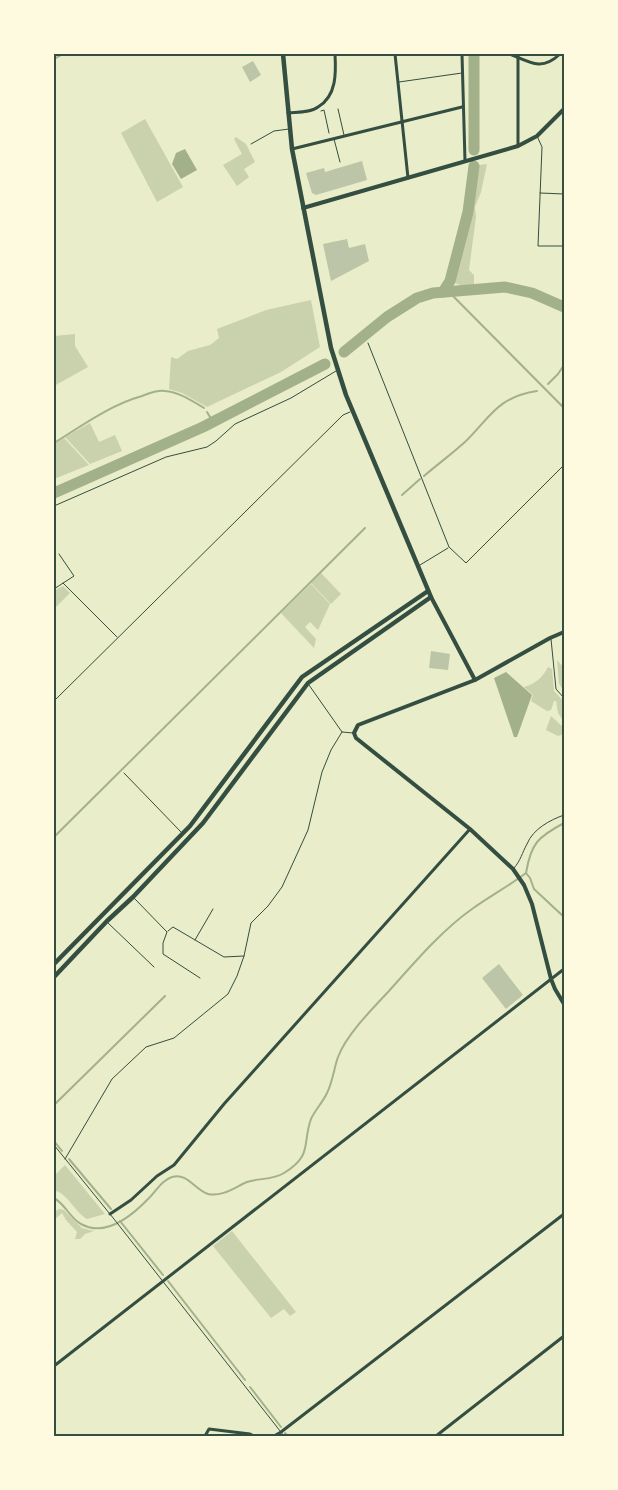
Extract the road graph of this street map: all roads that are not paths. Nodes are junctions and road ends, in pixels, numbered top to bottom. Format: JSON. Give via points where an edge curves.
{"nodes":[{"id":1,"x":283,"y":54,"type":"edge"},
{"id":2,"x":335,"y":54,"type":"edge"},
{"id":3,"x":395,"y":54,"type":"edge"},
{"id":4,"x":462,"y":54,"type":"edge"},
{"id":5,"x":510,"y":54,"type":"edge"},
{"id":6,"x":560,"y":54,"type":"edge"},
{"id":7,"x":518,"y":55,"type":"edge"},
{"id":8,"x":462,"y":73,"type":"junction"},
{"id":9,"x":398,"y":82,"type":"junction"},
{"id":10,"x":462,"y":107,"type":"junction"},
{"id":11,"x":338,"y":109,"type":"dead end"},
{"id":12,"x":564,"y":109,"type":"edge"},
{"id":13,"x":288,"y":114,"type":"junction"},
{"id":14,"x":402,"y":122,"type":"junction"},
{"id":15,"x":289,"y":129,"type":"junction"},
{"id":16,"x":344,"y":136,"type":"junction"},
{"id":17,"x":537,"y":136,"type":"junction"},
{"id":18,"x":334,"y":138,"type":"junction"},
{"id":19,"x":251,"y":144,"type":"dead end"},
{"id":20,"x":518,"y":146,"type":"junction"},
{"id":21,"x":292,"y":149,"type":"junction"},
{"id":22,"x":465,"y":161,"type":"junction"},
{"id":23,"x":340,"y":162,"type":"dead end"},
{"id":24,"x":408,"y":178,"type":"junction"},
{"id":25,"x":540,"y":193,"type":"junction"},
{"id":26,"x":564,"y":194,"type":"edge"},
{"id":27,"x":303,"y":208,"type":"junction"},
{"id":28,"x":564,"y":246,"type":"edge"},
{"id":29,"x":368,"y":343,"type":"dead end"},
{"id":30,"x":337,"y":369,"type":"junction"},
{"id":31,"x":353,"y":410,"type":"junction"},
{"id":32,"x":564,"y":465,"type":"edge"},
{"id":33,"x":54,"y":506,"type":"edge"},
{"id":34,"x":449,"y":547,"type":"junction"},
{"id":35,"x":59,"y":554,"type":"dead end"},
{"id":36,"x":417,"y":566,"type":"junction"},
{"id":37,"x":62,"y":583,"type":"junction"},
{"id":38,"x":54,"y":589,"type":"edge"},
{"id":39,"x":428,"y":591,"type":"junction"},
{"id":40,"x":431,"y":597,"type":"junction"},
{"id":41,"x":564,"y":632,"type":"edge"},
{"id":42,"x":117,"y":637,"type":"junction"},
{"id":43,"x":550,"y":638,"type":"junction"},
{"id":44,"x":475,"y":680,"type":"junction"},
{"id":45,"x":308,"y":683,"type":"junction"},
{"id":46,"x":564,"y":698,"type":"edge"},
{"id":47,"x":54,"y":700,"type":"edge"},
{"id":48,"x":342,"y":732,"type":"junction"},
{"id":49,"x":354,"y":733,"type":"junction"},
{"id":50,"x":124,"y":773,"type":"dead end"},
{"id":51,"x":564,"y":815,"type":"edge"},
{"id":52,"x":470,"y":829,"type":"junction"},
{"id":53,"x":183,"y":833,"type":"junction"},
{"id":54,"x":513,"y":868,"type":"junction"},
{"id":55,"x":134,"y":897,"type":"junction"},
{"id":56,"x":213,"y":909,"type":"dead end"},
{"id":57,"x":107,"y":921,"type":"junction"},
{"id":58,"x":167,"y":932,"type":"junction"},
{"id":59,"x":195,"y":940,"type":"junction"},
{"id":60,"x":244,"y":956,"type":"junction"},
{"id":61,"x":54,"y":964,"type":"edge"},
{"id":62,"x":154,"y":967,"type":"dead end"},
{"id":63,"x":564,"y":969,"type":"edge"},
{"id":64,"x":54,"y":976,"type":"edge"},
{"id":65,"x":200,"y":978,"type":"dead end"},
{"id":66,"x":552,"y":979,"type":"junction"},
{"id":67,"x":564,"y":1004,"type":"edge"},
{"id":68,"x":54,"y":1145,"type":"edge"},
{"id":69,"x":65,"y":1159,"type":"junction"},
{"id":70,"x":110,"y":1214,"type":"junction"},
{"id":71,"x":564,"y":1214,"type":"edge"},
{"id":72,"x":162,"y":1281,"type":"junction"},
{"id":73,"x":564,"y":1336,"type":"edge"},
{"id":74,"x":54,"y":1366,"type":"edge"},
{"id":75,"x":281,"y":1432,"type":"junction"},
{"id":76,"x":205,"y":1436,"type":"edge"},
{"id":77,"x":254,"y":1436,"type":"edge"},
{"id":78,"x":274,"y":1436,"type":"edge"},
{"id":79,"x":284,"y":1436,"type":"edge"},
{"id":80,"x":436,"y":1436,"type":"edge"}],
"edges":[{"from":1,"to":13,"type":"main road"},
{"from":2,"to":13,"type":"street","via":[[335,83],[324,102],[318,108]]},
{"from":3,"to":9,"type":"street"},
{"from":4,"to":8,"type":"street"},
{"from":5,"to":7,"type":"street"},
{"from":6,"to":7,"type":"street","via":[[551,62],[539,65]]},
{"from":7,"to":20,"type":"street"},
{"from":8,"to":9,"type":"lane"},
{"from":8,"to":10,"type":"street"},
{"from":9,"to":14,"type":"street"},
{"from":10,"to":14,"type":"street"},
{"from":10,"to":22,"type":"street"},
{"from":11,"to":16,"type":"lane"},
{"from":12,"to":17,"type":"street"},
{"from":13,"to":15,"type":"main road"},
{"from":14,"to":16,"type":"street"},
{"from":14,"to":24,"type":"street"},
{"from":15,"to":19,"type":"lane","via":[[274,131]]},
{"from":15,"to":21,"type":"main road"},
{"from":16,"to":18,"type":"street"},
{"from":17,"to":20,"type":"street"},
{"from":17,"to":25,"type":"lane","via":[[542,147]]},
{"from":18,"to":21,"type":"street"},
{"from":18,"to":23,"type":"lane"},
{"from":20,"to":22,"type":"street"},
{"from":21,"to":27,"type":"main road"},
{"from":22,"to":24,"type":"street"},
{"from":24,"to":27,"type":"street"},
{"from":25,"to":26,"type":"lane"},
{"from":25,"to":28,"type":"lane","via":[[538,246]]},
{"from":27,"to":30,"type":"main road"},
{"from":29,"to":34,"type":"lane"},
{"from":30,"to":31,"type":"main road"},
{"from":30,"to":33,"type":"lane","via":[[291,398],[235,424],[207,447],[166,457]]},
{"from":31,"to":36,"type":"main road"},
{"from":31,"to":42,"type":"lane","via":[[343,415]]},
{"from":32,"to":34,"type":"lane","via":[[466,564]]},
{"from":34,"to":36,"type":"lane"},
{"from":35,"to":37,"type":"lane","via":[[74,576]]},
{"from":36,"to":39,"type":"main road"},
{"from":37,"to":38,"type":"lane"},
{"from":37,"to":42,"type":"lane"},
{"from":39,"to":40,"type":"main road"},
{"from":39,"to":53,"type":"main road","via":[[302,677]]},
{"from":40,"to":44,"type":"street"},
{"from":40,"to":45,"type":"main road"},
{"from":41,"to":43,"type":"street"},
{"from":42,"to":47,"type":"lane"},
{"from":43,"to":44,"type":"street"},
{"from":43,"to":46,"type":"lane","via":[[556,689]]},
{"from":44,"to":49,"type":"street","via":[[358,725]]},
{"from":45,"to":48,"type":"lane"},
{"from":45,"to":55,"type":"main road","via":[[203,823]]},
{"from":48,"to":49,"type":"lane"},
{"from":48,"to":60,"type":"lane","via":[[322,772],[308,830],[282,887],[252,923]]},
{"from":49,"to":52,"type":"street","via":[[356,738]]},
{"from":50,"to":53,"type":"lane"},
{"from":51,"to":54,"type":"lane","via":[[537,830],[527,841],[520,861]]},
{"from":52,"to":54,"type":"street"},
{"from":52,"to":70,"type":"street","via":[[224,1104],[174,1165]]},
{"from":53,"to":61,"type":"main road"},
{"from":54,"to":66,"type":"street","via":[[532,904]]},
{"from":55,"to":57,"type":"main road"},
{"from":55,"to":58,"type":"lane"},
{"from":56,"to":59,"type":"lane"},
{"from":57,"to":62,"type":"lane"},
{"from":57,"to":64,"type":"main road"},
{"from":58,"to":59,"type":"lane","via":[[173,928]]},
{"from":58,"to":65,"type":"lane","via":[[162,943],[163,954]]},
{"from":59,"to":60,"type":"lane","via":[[224,957]]},
{"from":60,"to":69,"type":"lane","via":[[228,994],[174,1038],[146,1047],[112,1079]]},
{"from":63,"to":66,"type":"street"},
{"from":66,"to":67,"type":"street"},
{"from":66,"to":72,"type":"street"},
{"from":68,"to":69,"type":"lane"},
{"from":69,"to":70,"type":"lane"},
{"from":70,"to":72,"type":"lane"},
{"from":71,"to":75,"type":"street"},
{"from":72,"to":74,"type":"street"},
{"from":72,"to":75,"type":"lane"},
{"from":73,"to":80,"type":"street"},
{"from":75,"to":78,"type":"street"},
{"from":75,"to":79,"type":"lane"},
{"from":76,"to":77,"type":"street","via":[[208,1430]]}]}
